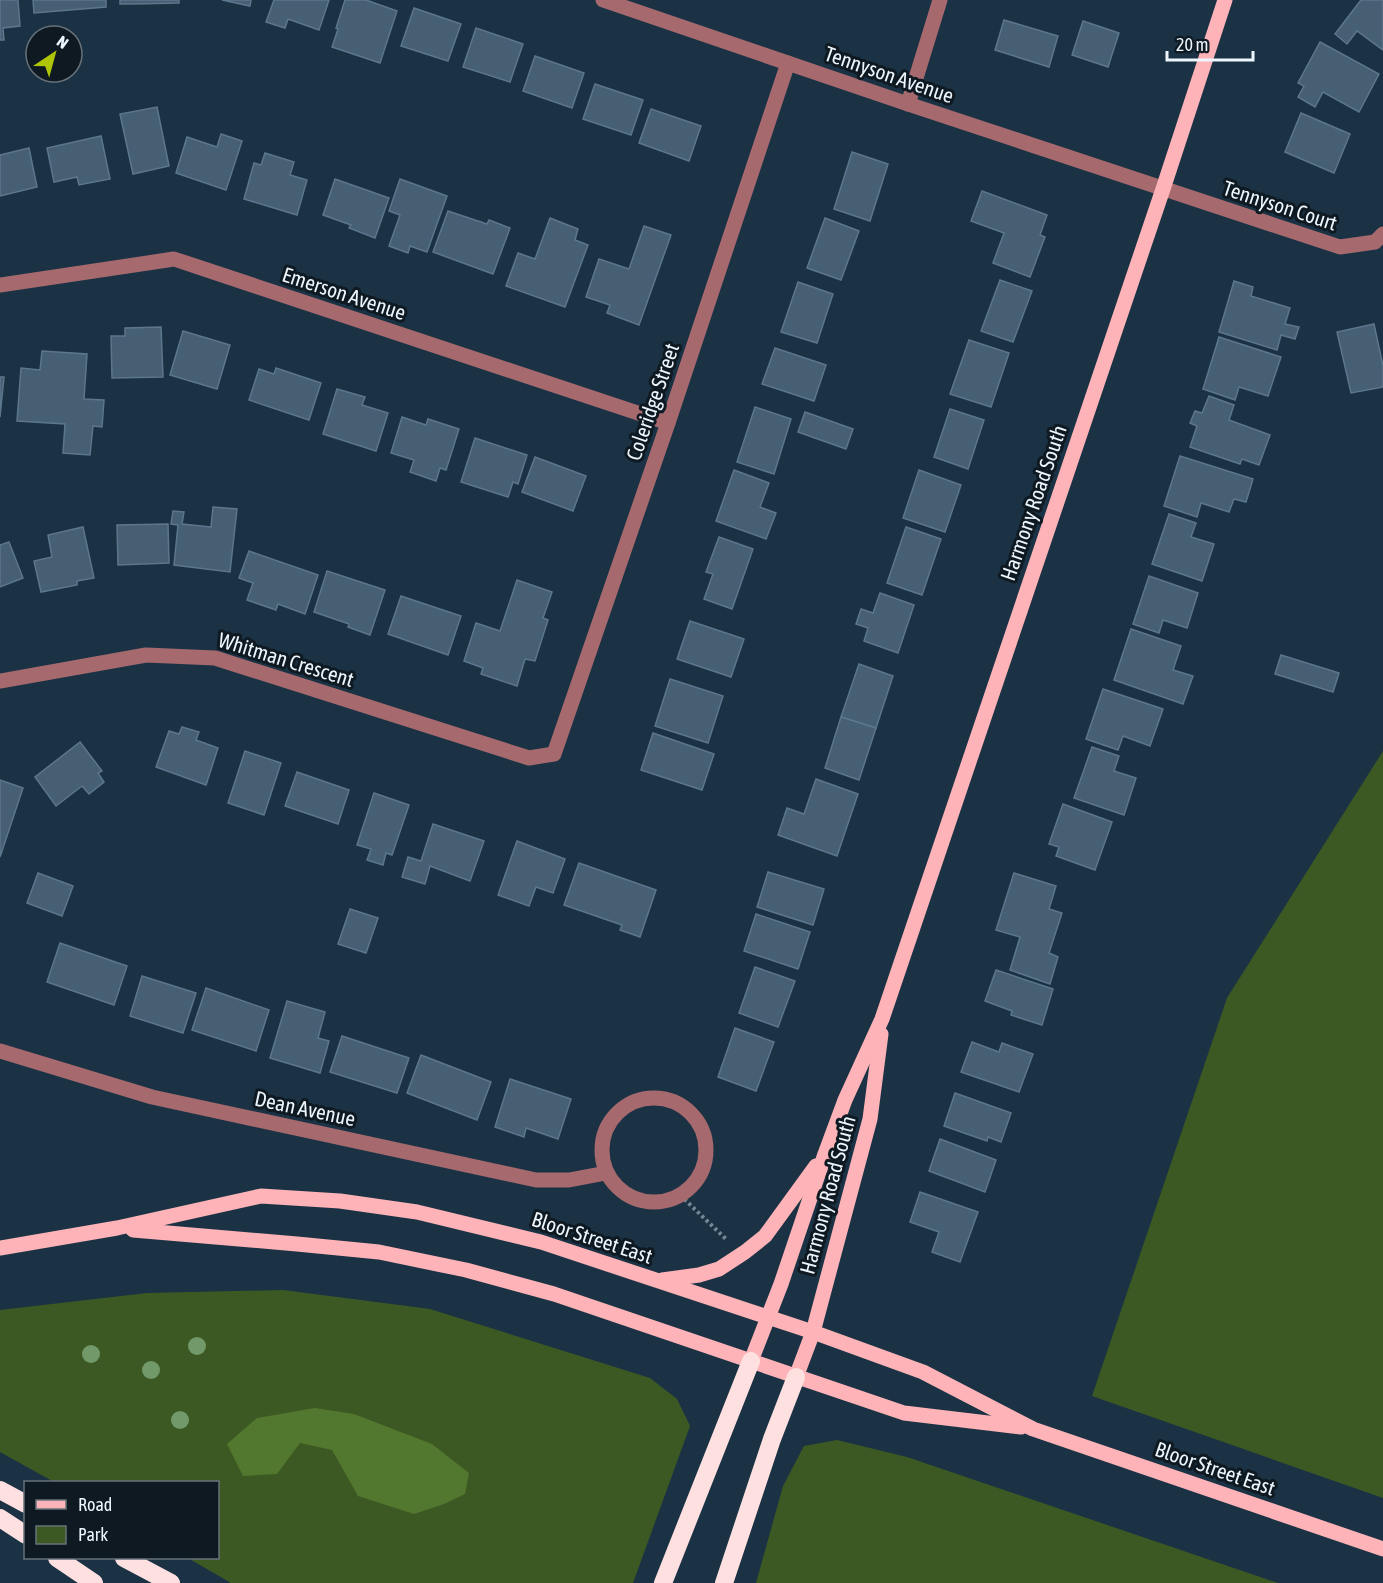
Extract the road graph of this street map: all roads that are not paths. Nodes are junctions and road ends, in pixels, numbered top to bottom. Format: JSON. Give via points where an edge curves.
{"nodes":[{"id":1,"x":603,"y":0,"type":"edge"},
{"id":2,"x":940,"y":0,"type":"edge"},
{"id":3,"x":1225,"y":0,"type":"edge"},
{"id":4,"x":788,"y":63,"type":"junction"},
{"id":5,"x":908,"y":104,"type":"junction"},
{"id":6,"x":1163,"y":189,"type":"junction"},
{"id":7,"x":1383,"y":234,"type":"edge"},
{"id":8,"x":0,"y":285,"type":"edge"},
{"id":9,"x":668,"y":423,"type":"junction"},
{"id":10,"x":0,"y":681,"type":"edge"},
{"id":11,"x":554,"y":754,"type":"joint"},
{"id":12,"x":882,"y":1019,"type":"junction"},
{"id":13,"x":0,"y":1051,"type":"edge"},
{"id":14,"x":825,"y":1154,"type":"junction"},
{"id":15,"x":606,"y":1173,"type":"junction"},
{"id":16,"x":117,"y":1228,"type":"junction"},
{"id":17,"x":0,"y":1248,"type":"edge"},
{"id":18,"x":656,"y":1280,"type":"junction"},
{"id":19,"x":768,"y":1316,"type":"junction"},
{"id":20,"x":813,"y":1332,"type":"junction"},
{"id":21,"x":751,"y":1361,"type":"junction"},
{"id":22,"x":796,"y":1377,"type":"junction"},
{"id":23,"x":1033,"y":1429,"type":"junction"},
{"id":24,"x":0,"y":1490,"type":"edge"},
{"id":25,"x":24,"y":1503,"type":"edge"},
{"id":26,"x":0,"y":1518,"type":"edge"},
{"id":27,"x":24,"y":1535,"type":"edge"},
{"id":28,"x":1383,"y":1549,"type":"edge"},
{"id":29,"x":60,"y":1559,"type":"edge"},
{"id":30,"x":128,"y":1559,"type":"edge"},
{"id":31,"x":94,"y":1583,"type":"edge"},
{"id":32,"x":171,"y":1583,"type":"edge"},
{"id":33,"x":663,"y":1583,"type":"edge"},
{"id":34,"x":724,"y":1583,"type":"edge"}],
"edges":[{"from":1,"to":4,"type":"street","name":"Tennyson Avenue"},
{"from":2,"to":5,"type":"street"},
{"from":3,"to":6,"type":"main road","name":"Harmony Road South"},
{"from":4,"to":5,"type":"street","name":"Tennyson Avenue"},
{"from":4,"to":9,"type":"street","name":"Coleridge Street"},
{"from":5,"to":6,"type":"street","name":"Tennyson Avenue"},
{"from":6,"to":7,"type":"street","name":"Tennyson Court","via":[[1340,247],[1375,242]]},
{"from":6,"to":12,"type":"main road","name":"Harmony Road South"},
{"from":8,"to":9,"type":"street","name":"Emerson Avenue","via":[[174,259]]},
{"from":9,"to":11,"type":"street","name":"Coleridge Street"},
{"from":10,"to":11,"type":"street","name":"Whitman Crescent","via":[[146,655],[215,658],[529,758]]},
{"from":12,"to":14,"type":"main road","name":"Harmony Road South"},
{"from":12,"to":20,"type":"main road","name":"Harmony Road South","via":[[870,1119]]},
{"from":13,"to":15,"type":"street","name":"Dean Avenue","via":[[152,1097],[536,1180],[569,1180]]},
{"from":14,"to":18,"type":"main road","via":[[758,1242],[719,1269]]},
{"from":14,"to":19,"type":"main road","name":"Harmony Road South"},
{"from":15,"to":15,"type":"street","via":[[602,1141],[607,1125],[631,1102],[664,1098],[680,1104],[693,1114],[702,1130],[705,1165],[697,1181],[680,1196],[649,1203],[632,1198],[617,1188]]},
{"from":16,"to":17,"type":"main road","name":"Bloor Street East"},
{"from":16,"to":18,"type":"main road","name":"Bloor Street East","via":[[261,1196],[340,1201],[417,1212],[541,1242]]},
{"from":16,"to":21,"type":"main road","name":"Bloor Street East","via":[[379,1252],[466,1270],[554,1294]]},
{"from":18,"to":19,"type":"main road","name":"Bloor Street East"},
{"from":19,"to":20,"type":"main road","name":"Bloor Street East"},
{"from":19,"to":21,"type":"main road","name":"Harmony Road South"},
{"from":20,"to":22,"type":"main road","name":"Harmony Road South"},
{"from":20,"to":23,"type":"main road","name":"Bloor Street East","via":[[923,1372]]},
{"from":21,"to":22,"type":"main road","name":"Bloor Street East"},
{"from":21,"to":33,"type":"highway"},
{"from":22,"to":23,"type":"main road","name":"Bloor Street East","via":[[904,1413]]},
{"from":22,"to":34,"type":"highway"},
{"from":23,"to":28,"type":"main road","name":"Bloor Street East"},
{"from":24,"to":25,"type":"highway"},
{"from":26,"to":27,"type":"highway"},
{"from":29,"to":31,"type":"highway"},
{"from":30,"to":32,"type":"highway"}]}
